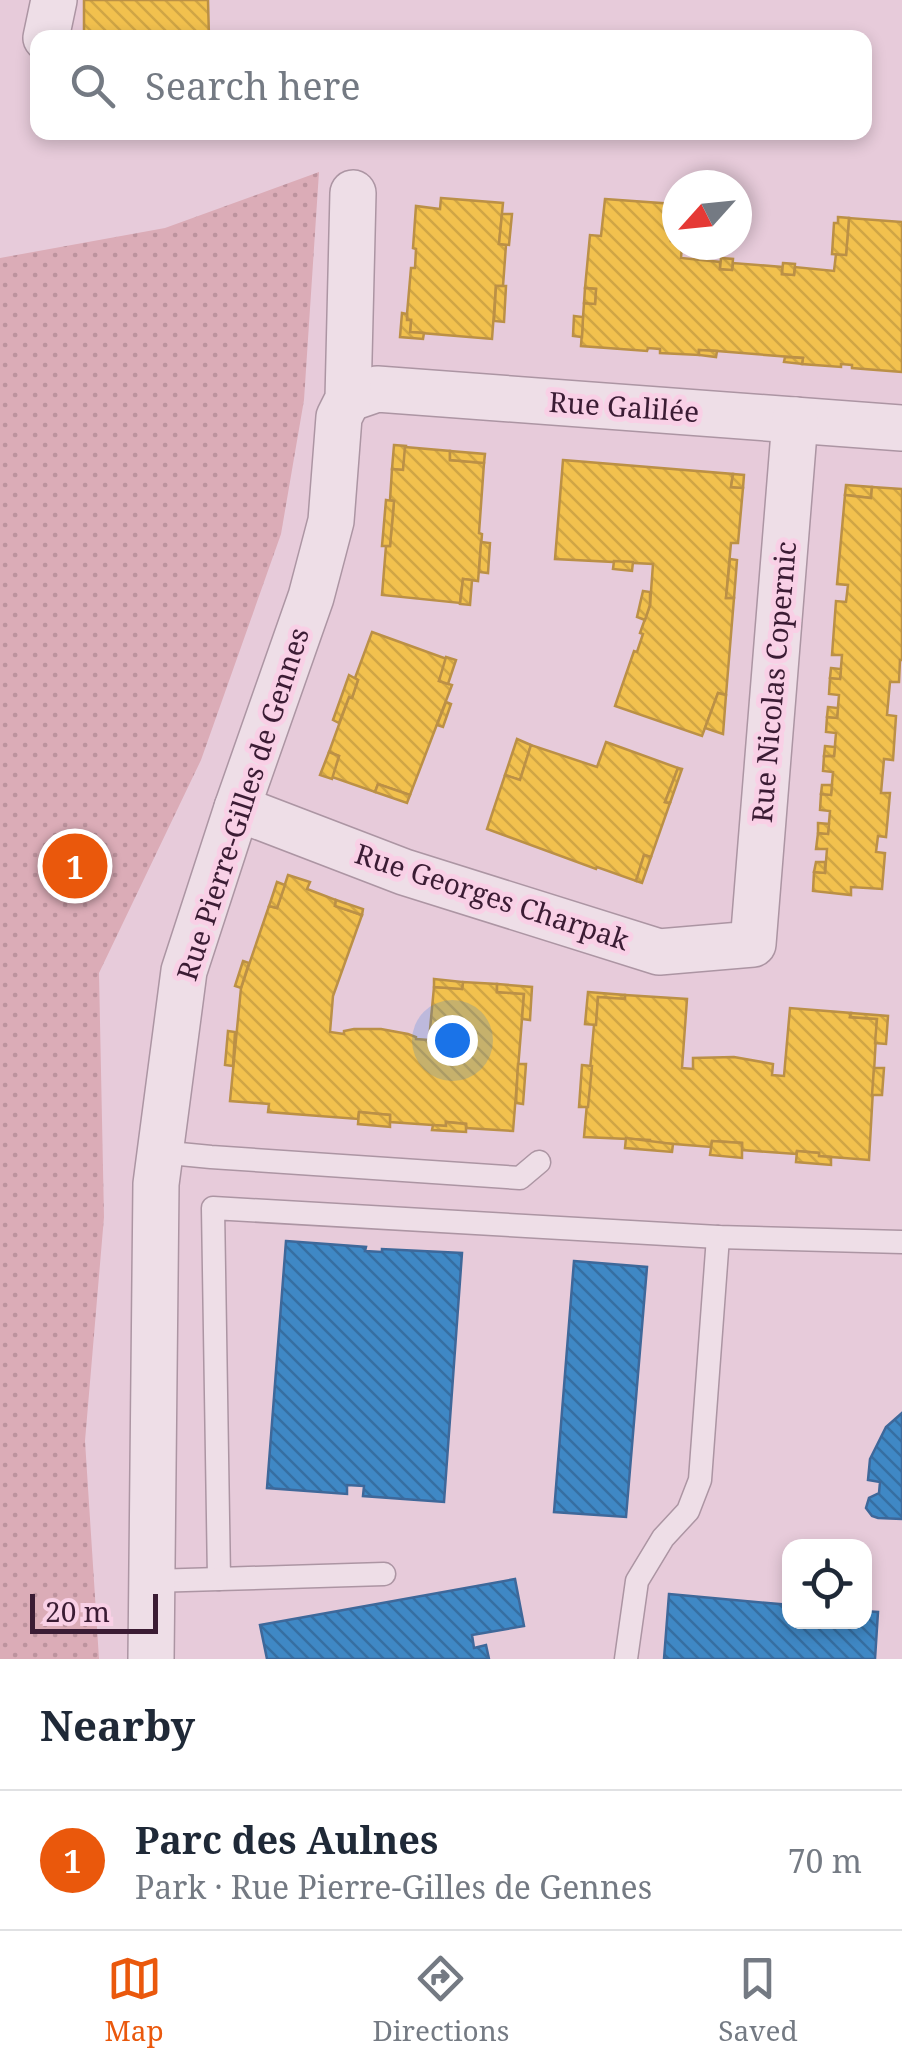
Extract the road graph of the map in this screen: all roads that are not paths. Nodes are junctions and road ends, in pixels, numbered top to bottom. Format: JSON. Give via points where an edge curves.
{"nodes":[{"id":1,"x":54,"y":0,"type":"edge"},
{"id":2,"x":48,"y":30,"type":"edge"},
{"id":3,"x":353,"y":193,"type":"dead end"},
{"id":4,"x":348,"y":399,"type":"junction"},
{"id":5,"x":795,"y":420,"type":"junction"},
{"id":6,"x":902,"y":428,"type":"edge"},
{"id":7,"x":237,"y":808,"type":"junction"},
{"id":8,"x":753,"y":944,"type":"joint"},
{"id":9,"x":160,"y":1152,"type":"junction"},
{"id":10,"x":540,"y":1162,"type":"dead end"},
{"id":11,"x":718,"y":1237,"type":"junction"},
{"id":12,"x":902,"y":1242,"type":"edge"},
{"id":13,"x":384,"y":1574,"type":"dead end"},
{"id":14,"x":218,"y":1579,"type":"junction"},
{"id":15,"x":152,"y":1581,"type":"junction"},
{"id":16,"x":151,"y":1659,"type":"edge"},
{"id":17,"x":626,"y":1659,"type":"edge"}],
"edges":[{"from":1,"to":2,"type":"street"},
{"from":3,"to":4,"type":"street","name":"Rue Pierre-Gilles de Gennes"},
{"from":4,"to":5,"type":"street","name":"Rue Galilée","via":[[377,389]]},
{"from":4,"to":7,"type":"street","name":"Rue Pierre-Gilles de Gennes","via":[[339,418],[330,521],[311,598]]},
{"from":5,"to":6,"type":"street","name":"Rue Galilée"},
{"from":5,"to":8,"type":"street","name":"Rue Nicolas Copernic"},
{"from":7,"to":8,"type":"street","name":"Rue Georges Charpak","via":[[404,872],[659,952]]},
{"from":7,"to":9,"type":"street","name":"Rue Pierre-Gilles de Gennes","via":[[184,971]]},
{"from":9,"to":10,"type":"lane","via":[[520,1178]]},
{"from":9,"to":15,"type":"street","name":"Rue Pierre-Gilles de Gennes"},
{"from":11,"to":12,"type":"lane"},
{"from":11,"to":14,"type":"lane","via":[[213,1208]]},
{"from":11,"to":17,"type":"lane","via":[[700,1480],[688,1512],[637,1582]]},
{"from":13,"to":14,"type":"lane"},
{"from":14,"to":15,"type":"lane"},
{"from":15,"to":16,"type":"street","name":"Rue Pierre-Gilles de Gennes"}]}
